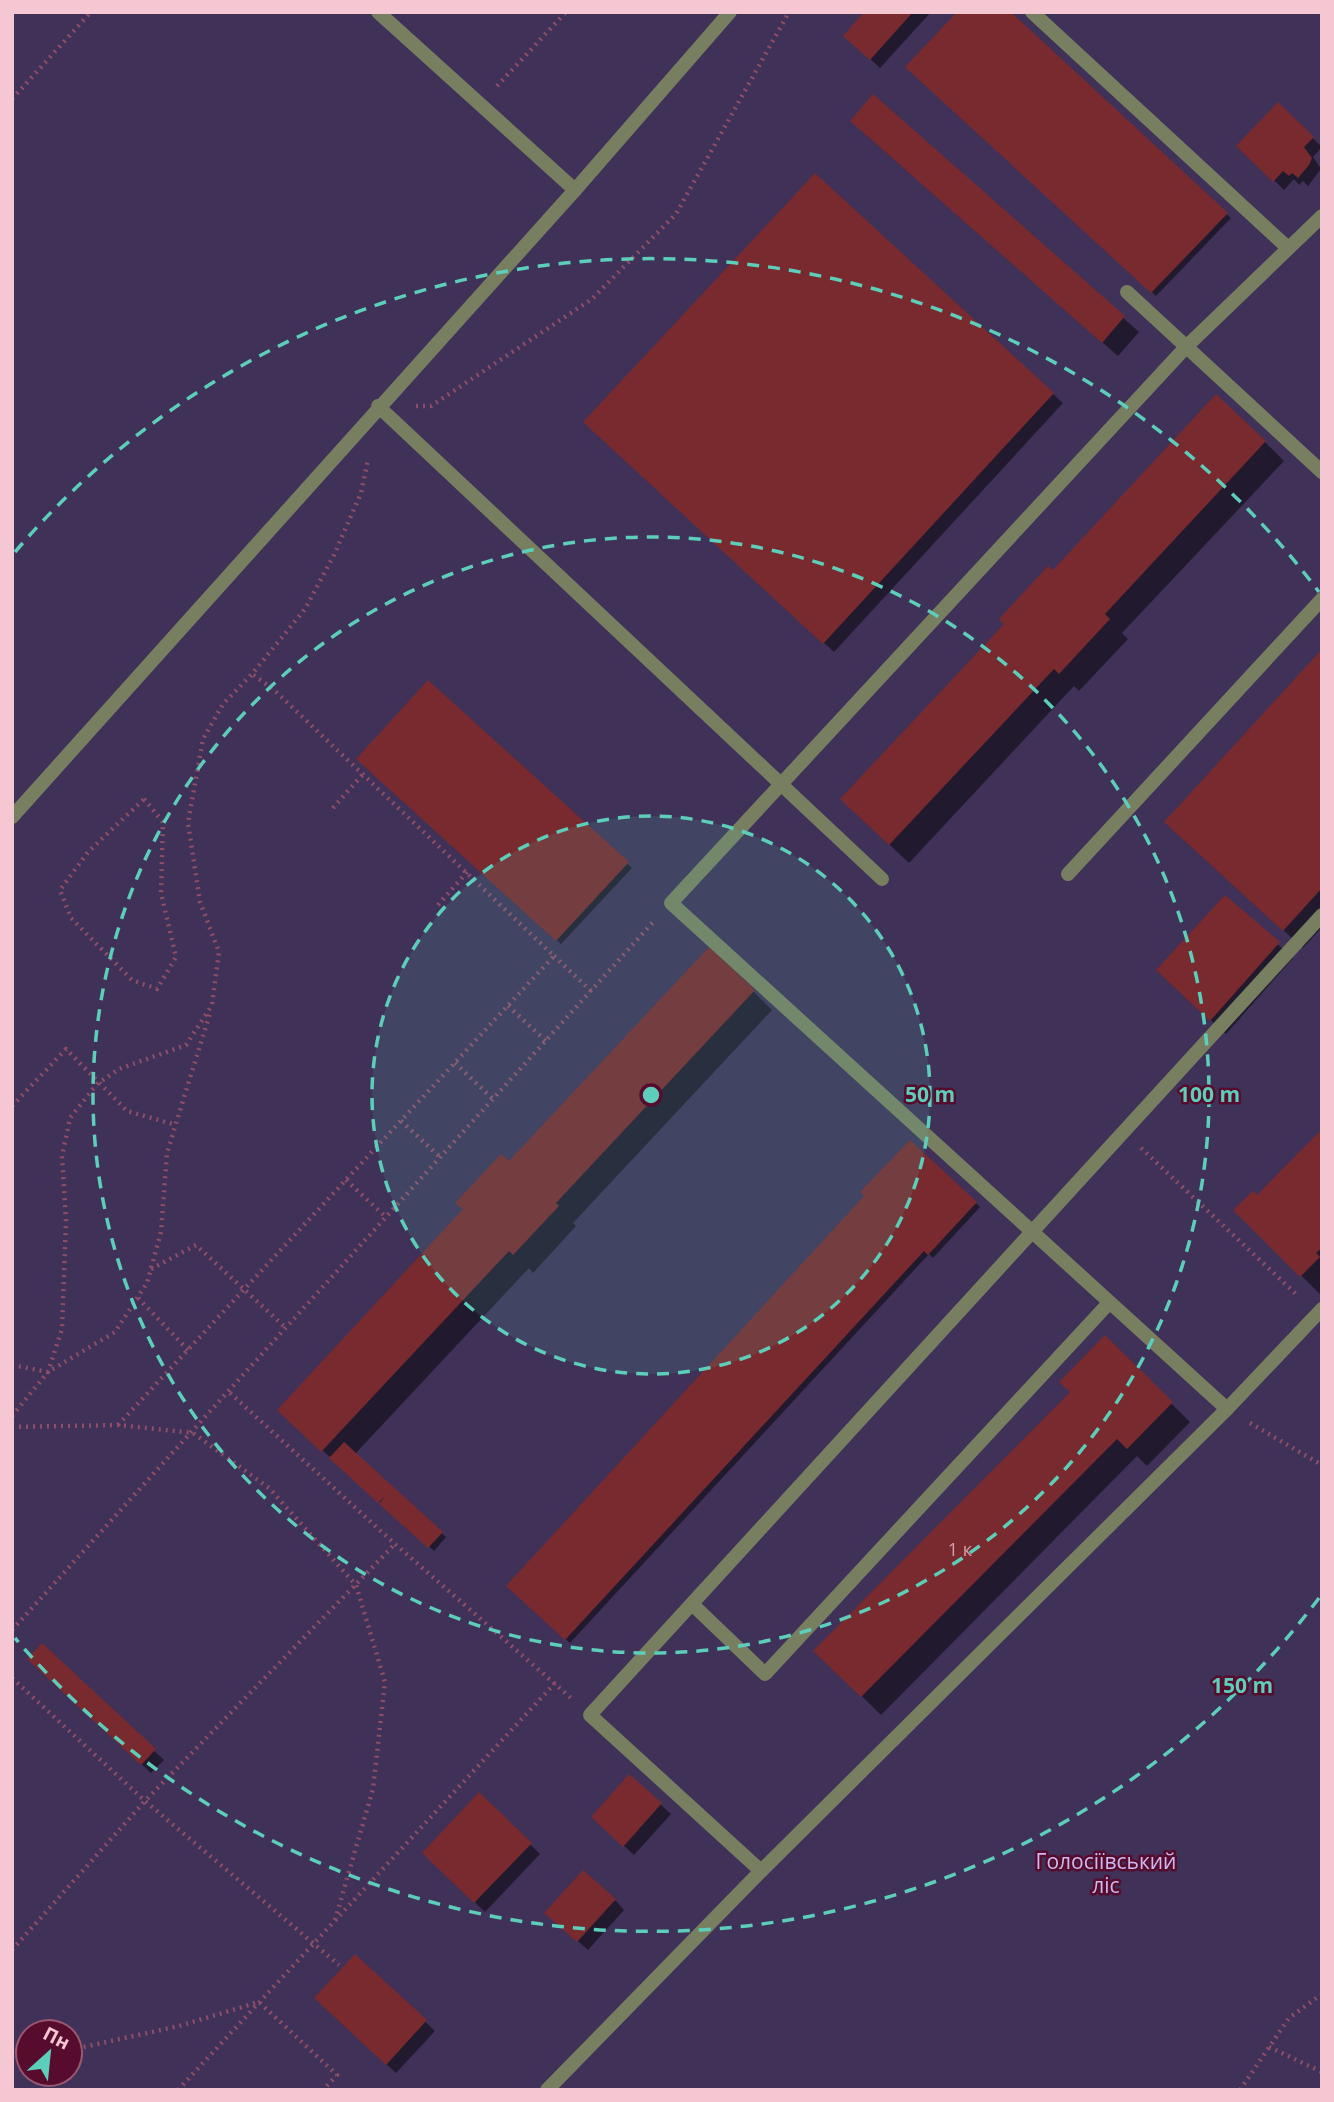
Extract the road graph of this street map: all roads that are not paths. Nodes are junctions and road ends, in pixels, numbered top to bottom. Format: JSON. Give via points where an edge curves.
{"nodes":[{"id":1,"x":378,"y":12,"type":"edge"},
{"id":2,"x":730,"y":12,"type":"edge"},
{"id":3,"x":1031,"y":12,"type":"edge"},
{"id":4,"x":575,"y":190,"type":"junction"},
{"id":5,"x":1322,"y":216,"type":"edge"},
{"id":6,"x":1288,"y":248,"type":"junction"},
{"id":7,"x":1127,"y":292,"type":"dead end"},
{"id":8,"x":1186,"y":347,"type":"junction"},
{"id":9,"x":378,"y":406,"type":"junction"},
{"id":10,"x":1322,"y":472,"type":"edge"},
{"id":11,"x":1322,"y":599,"type":"edge"},
{"id":12,"x":781,"y":785,"type":"junction"},
{"id":13,"x":12,"y":817,"type":"edge"},
{"id":14,"x":1068,"y":874,"type":"dead end"},
{"id":15,"x":883,"y":879,"type":"dead end"},
{"id":16,"x":1322,"y":915,"type":"edge"},
{"id":17,"x":1030,"y":1233,"type":"junction"},
{"id":18,"x":1108,"y":1304,"type":"junction"},
{"id":19,"x":1319,"y":1311,"type":"edge"},
{"id":20,"x":1227,"y":1409,"type":"junction"},
{"id":21,"x":692,"y":1604,"type":"junction"},
{"id":22,"x":761,"y":1871,"type":"junction"},
{"id":23,"x":547,"y":2090,"type":"edge"}],
"edges":[{"from":1,"to":4,"type":"street"},
{"from":2,"to":4,"type":"street"},
{"from":3,"to":6,"type":"street"},
{"from":4,"to":9,"type":"street"},
{"from":5,"to":6,"type":"street"},
{"from":6,"to":8,"type":"street"},
{"from":7,"to":8,"type":"street"},
{"from":8,"to":10,"type":"street"},
{"from":8,"to":12,"type":"street"},
{"from":9,"to":12,"type":"street"},
{"from":9,"to":13,"type":"street"},
{"from":11,"to":14,"type":"street"},
{"from":12,"to":15,"type":"street"},
{"from":12,"to":17,"type":"street","via":[[671,903]]},
{"from":16,"to":17,"type":"street"},
{"from":17,"to":18,"type":"street"},
{"from":17,"to":21,"type":"street"},
{"from":18,"to":20,"type":"street"},
{"from":18,"to":21,"type":"street","via":[[765,1674]]},
{"from":19,"to":20,"type":"street"},
{"from":20,"to":22,"type":"street"},
{"from":21,"to":22,"type":"street","via":[[590,1715]]},
{"from":22,"to":23,"type":"street"}]}
